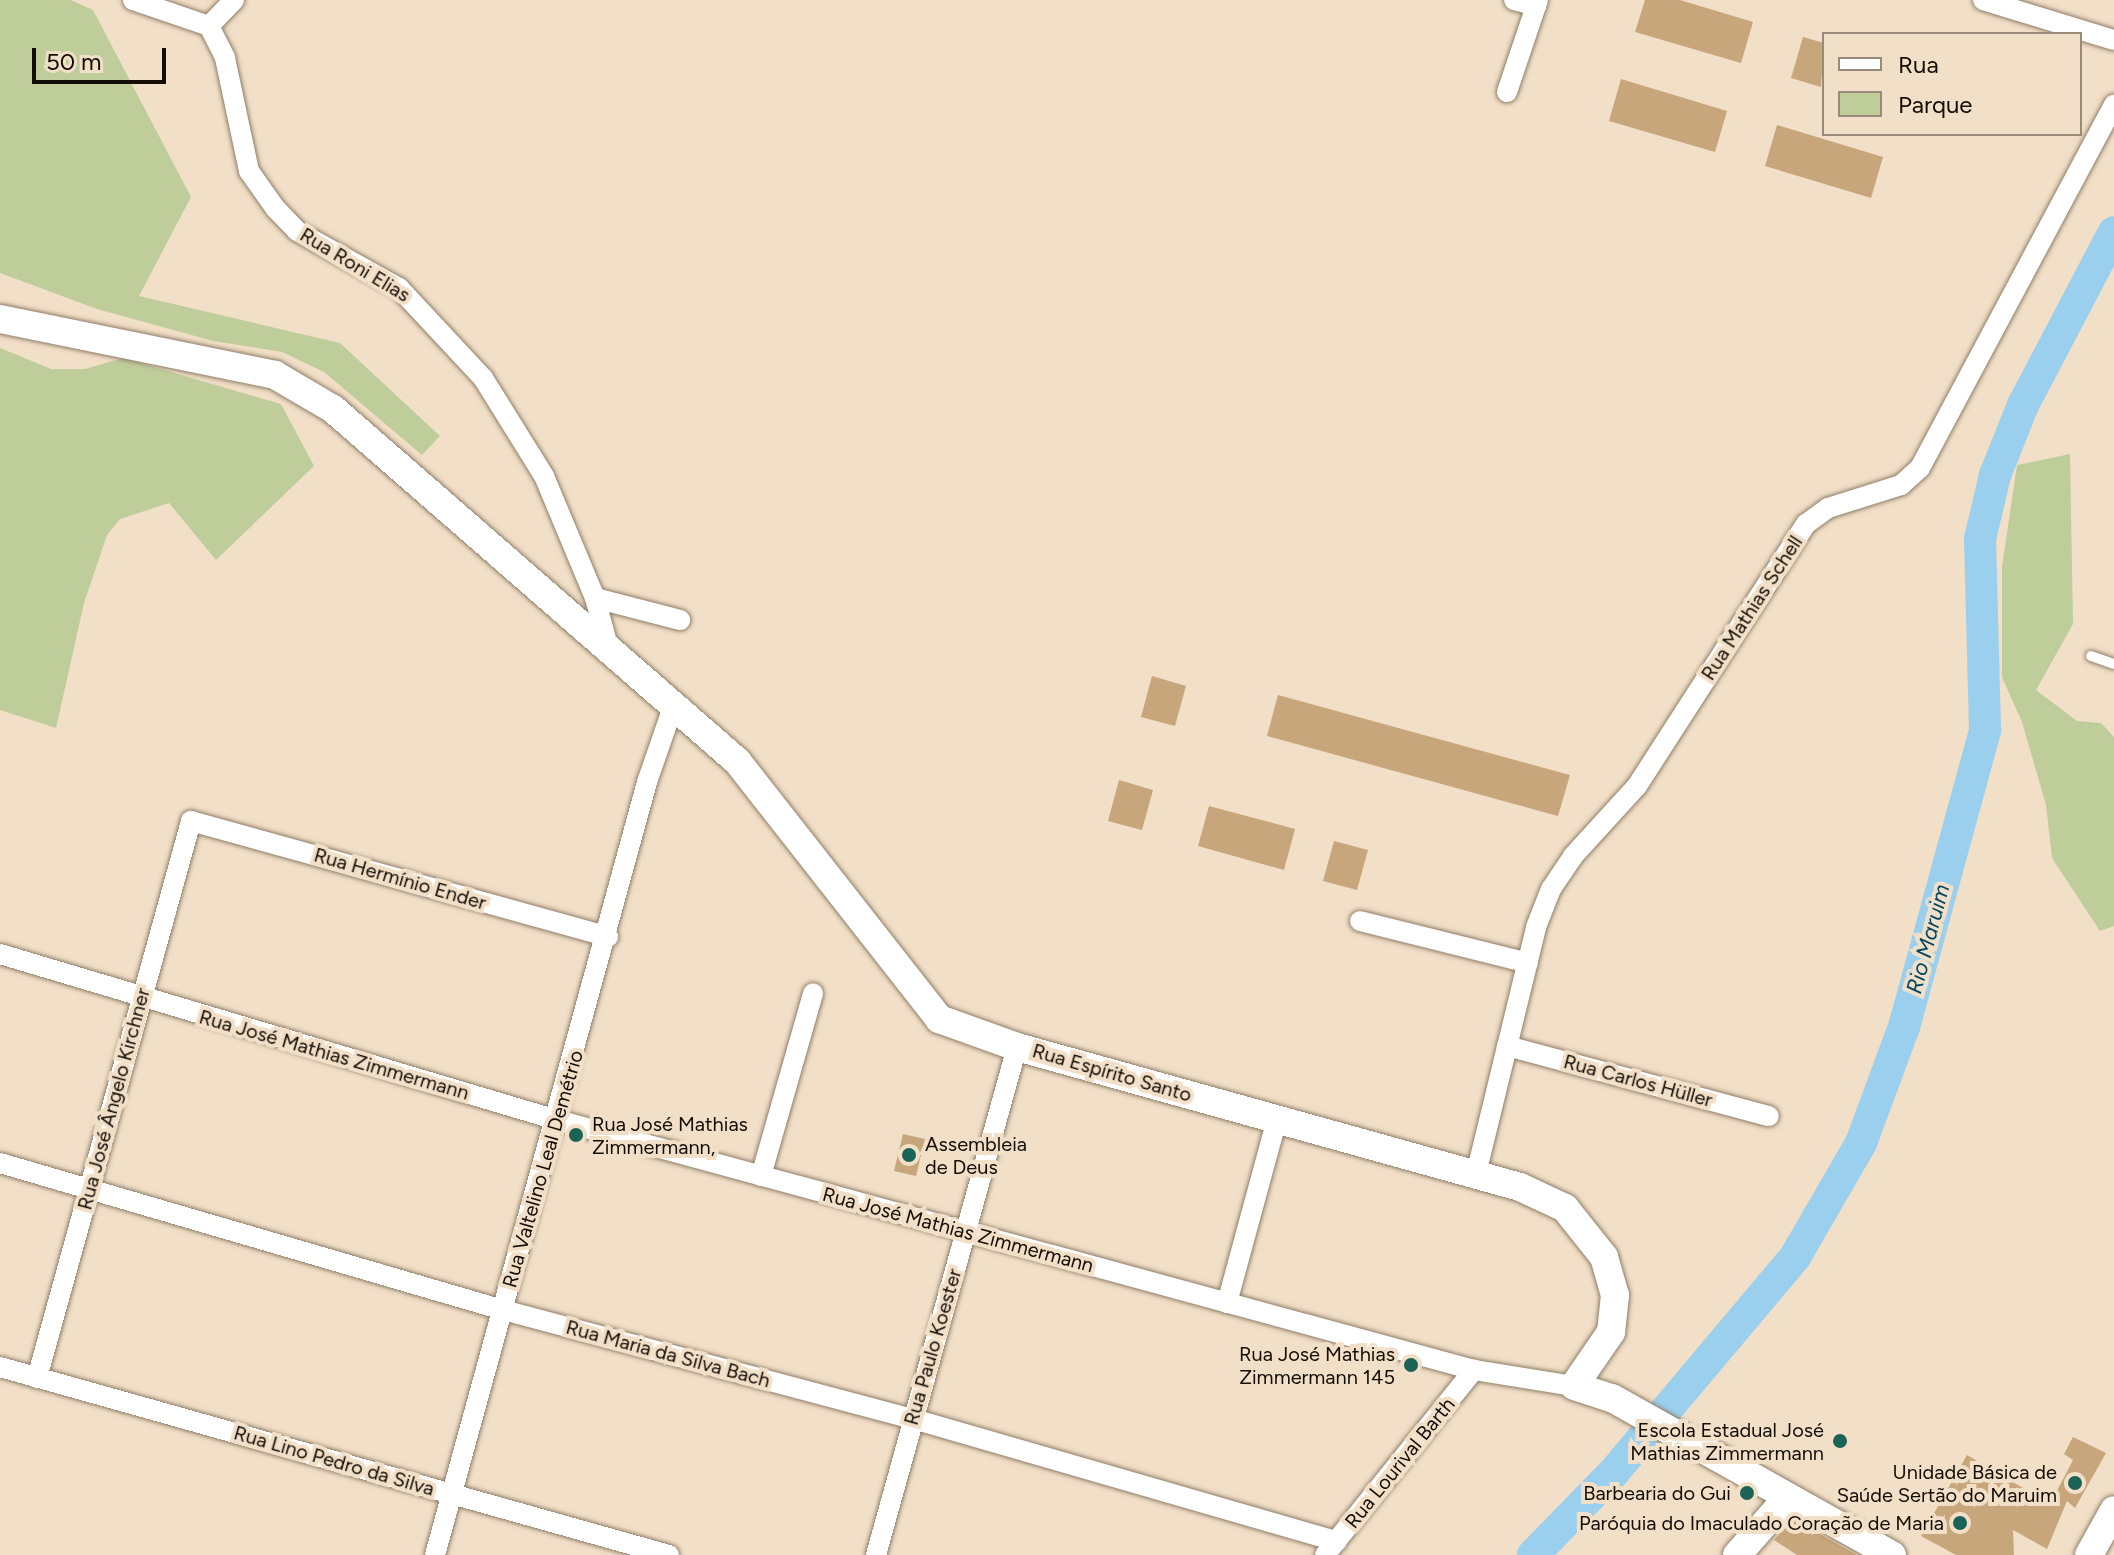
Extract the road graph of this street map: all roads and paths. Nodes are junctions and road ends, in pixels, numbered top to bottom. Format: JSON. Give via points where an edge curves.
{"nodes":[{"id":1,"x":133,"y":0,"type":"edge"},
{"id":2,"x":234,"y":0,"type":"edge"},
{"id":3,"x":1514,"y":0,"type":"edge"},
{"id":4,"x":1983,"y":0,"type":"edge"},
{"id":5,"x":1537,"y":3,"type":"edge"},
{"id":6,"x":209,"y":26,"type":"junction"},
{"id":7,"x":2114,"y":40,"type":"edge"},
{"id":8,"x":1507,"y":92,"type":"dead end"},
{"id":9,"x":2114,"y":104,"type":"edge"},
{"id":10,"x":0,"y":319,"type":"edge"},
{"id":11,"x":595,"y":598,"type":"junction"},
{"id":12,"x":680,"y":620,"type":"dead end"},
{"id":13,"x":609,"y":650,"type":"junction"},
{"id":14,"x":2091,"y":656,"type":"dead end"},
{"id":15,"x":2114,"y":664,"type":"edge"},
{"id":16,"x":673,"y":707,"type":"junction"},
{"id":17,"x":191,"y":821,"type":"joint"},
{"id":18,"x":1360,"y":921,"type":"dead end"},
{"id":19,"x":608,"y":937,"type":"junction"},
{"id":20,"x":0,"y":954,"type":"edge"},
{"id":21,"x":1528,"y":963,"type":"junction"},
{"id":22,"x":813,"y":993,"type":"dead end"},
{"id":23,"x":141,"y":998,"type":"junction"},
{"id":24,"x":1507,"y":1046,"type":"junction"},
{"id":25,"x":1017,"y":1047,"type":"junction"},
{"id":26,"x":1263,"y":1112,"type":"junction"},
{"id":27,"x":1769,"y":1116,"type":"dead end"},
{"id":28,"x":557,"y":1120,"type":"junction"},
{"id":29,"x":0,"y":1163,"type":"edge"},
{"id":30,"x":1476,"y":1174,"type":"junction"},
{"id":31,"x":761,"y":1176,"type":"junction"},
{"id":32,"x":90,"y":1188,"type":"junction"},
{"id":33,"x":966,"y":1232,"type":"junction"},
{"id":34,"x":1227,"y":1303,"type":"junction"},
{"id":35,"x":503,"y":1310,"type":"junction"},
{"id":36,"x":0,"y":1367,"type":"edge"},
{"id":37,"x":1474,"y":1370,"type":"junction"},
{"id":38,"x":37,"y":1378,"type":"junction"},
{"id":39,"x":1574,"y":1386,"type":"junction"},
{"id":40,"x":913,"y":1419,"type":"junction"},
{"id":41,"x":452,"y":1494,"type":"junction"},
{"id":42,"x":1788,"y":1497,"type":"junction"},
{"id":43,"x":2114,"y":1510,"type":"edge"},
{"id":44,"x":1331,"y":1548,"type":"edge"},
{"id":45,"x":435,"y":1555,"type":"edge"},
{"id":46,"x":669,"y":1555,"type":"edge"},
{"id":47,"x":876,"y":1555,"type":"edge"},
{"id":48,"x":1737,"y":1555,"type":"edge"},
{"id":49,"x":1892,"y":1555,"type":"edge"},
{"id":50,"x":2089,"y":1555,"type":"edge"}],
"edges":[{"from":1,"to":6,"type":"street"},
{"from":2,"to":6,"type":"street"},
{"from":3,"to":5,"type":"street"},
{"from":4,"to":7,"type":"street"},
{"from":5,"to":8,"type":"street"},
{"from":6,"to":11,"type":"street","name":"Rua Roni Elias","via":[[225,58],[243,152],[263,191],[297,231],[399,288],[483,378],[525,439]]},
{"from":9,"to":21,"type":"street","name":"Rua Mathias Schell","via":[[1929,454],[1901,485],[1828,508],[1797,536],[1637,786],[1563,870],[1542,909]]},
{"from":10,"to":13,"type":"street","name":"Rua Espírito Santo","via":[[59,335],[245,367],[292,382],[415,478]]},
{"from":11,"to":12,"type":"street"},
{"from":11,"to":13,"type":"street","name":"Rua Roni Elias"},
{"from":13,"to":16,"type":"street","name":"Rua Espírito Santo"},
{"from":14,"to":15,"type":"lane"},
{"from":16,"to":19,"type":"street","name":"Rua Valtelino Leal Demétrio","via":[[647,782]]},
{"from":16,"to":25,"type":"street","name":"Rua Espírito Santo","via":[[748,772],[931,1011],[952,1026]]},
{"from":17,"to":19,"type":"street","name":"Rua Hermínio Ender"},
{"from":17,"to":23,"type":"street","name":"Rua José Ângelo Kirchner"},
{"from":18,"to":21,"type":"street"},
{"from":19,"to":28,"type":"street","name":"Rua Valtelino Leal Demétrio"},
{"from":20,"to":23,"type":"street","name":"Rua José Mathias Zimmermann"},
{"from":21,"to":24,"type":"street","name":"Rua Mathias Schell"},
{"from":22,"to":31,"type":"street"},
{"from":23,"to":28,"type":"street","name":"Rua José Mathias Zimmermann"},
{"from":23,"to":32,"type":"street","name":"Rua José Ângelo Kirchner"},
{"from":24,"to":27,"type":"street","name":"Rua Carlos Hüller"},
{"from":24,"to":30,"type":"street","name":"Rua Mathias Schell"},
{"from":25,"to":26,"type":"street","name":"Rua Espírito Santo"},
{"from":25,"to":33,"type":"street","name":"Rua Paulo Koester"},
{"from":26,"to":30,"type":"street","name":"Rua Espírito Santo"},
{"from":26,"to":34,"type":"street"},
{"from":28,"to":31,"type":"street","name":"Rua José Mathias Zimmermann"},
{"from":28,"to":35,"type":"street","name":"Rua Valtelino Leal Demétrio"},
{"from":29,"to":32,"type":"street","name":"Rua Maria da Silva Bach"},
{"from":30,"to":39,"type":"street","name":"Rua Espírito Santo","via":[[1565,1208],[1604,1257],[1616,1314],[1611,1332]]},
{"from":31,"to":33,"type":"street","name":"Rua José Mathias Zimmermann"},
{"from":32,"to":35,"type":"street","name":"Rua Maria da Silva Bach"},
{"from":32,"to":38,"type":"street","name":"Rua José Ângelo Kirchner"},
{"from":33,"to":34,"type":"street","name":"Rua José Mathias Zimmermann"},
{"from":33,"to":40,"type":"street","name":"Rua Paulo Koester"},
{"from":34,"to":37,"type":"street","name":"Rua José Mathias Zimmermann"},
{"from":35,"to":40,"type":"street","name":"Rua Maria da Silva Bach"},
{"from":35,"to":41,"type":"street","name":"Rua Valtelino Leal Demétrio"},
{"from":36,"to":38,"type":"street","name":"Rua Lino Pedro da Silva"},
{"from":37,"to":39,"type":"street","name":"Rua José Mathias Zimmermann"},
{"from":37,"to":44,"type":"street","name":"Rua Lourival Barth"},
{"from":38,"to":41,"type":"street","name":"Rua Lino Pedro da Silva"},
{"from":39,"to":42,"type":"street","name":"Rua José Mathias Zimmermann","via":[[1612,1398]]},
{"from":40,"to":44,"type":"street","name":"Rua Maria da Silva Bach"},
{"from":40,"to":47,"type":"street","name":"Rua Paulo Koester"},
{"from":41,"to":45,"type":"street","name":"Rua Valtelino Leal Demétrio"},
{"from":41,"to":46,"type":"street","name":"Rua Lino Pedro da Silva"},
{"from":42,"to":48,"type":"street"},
{"from":42,"to":49,"type":"street","name":"Rua José Mathias Zimmermann"},
{"from":43,"to":50,"type":"street"}]}
